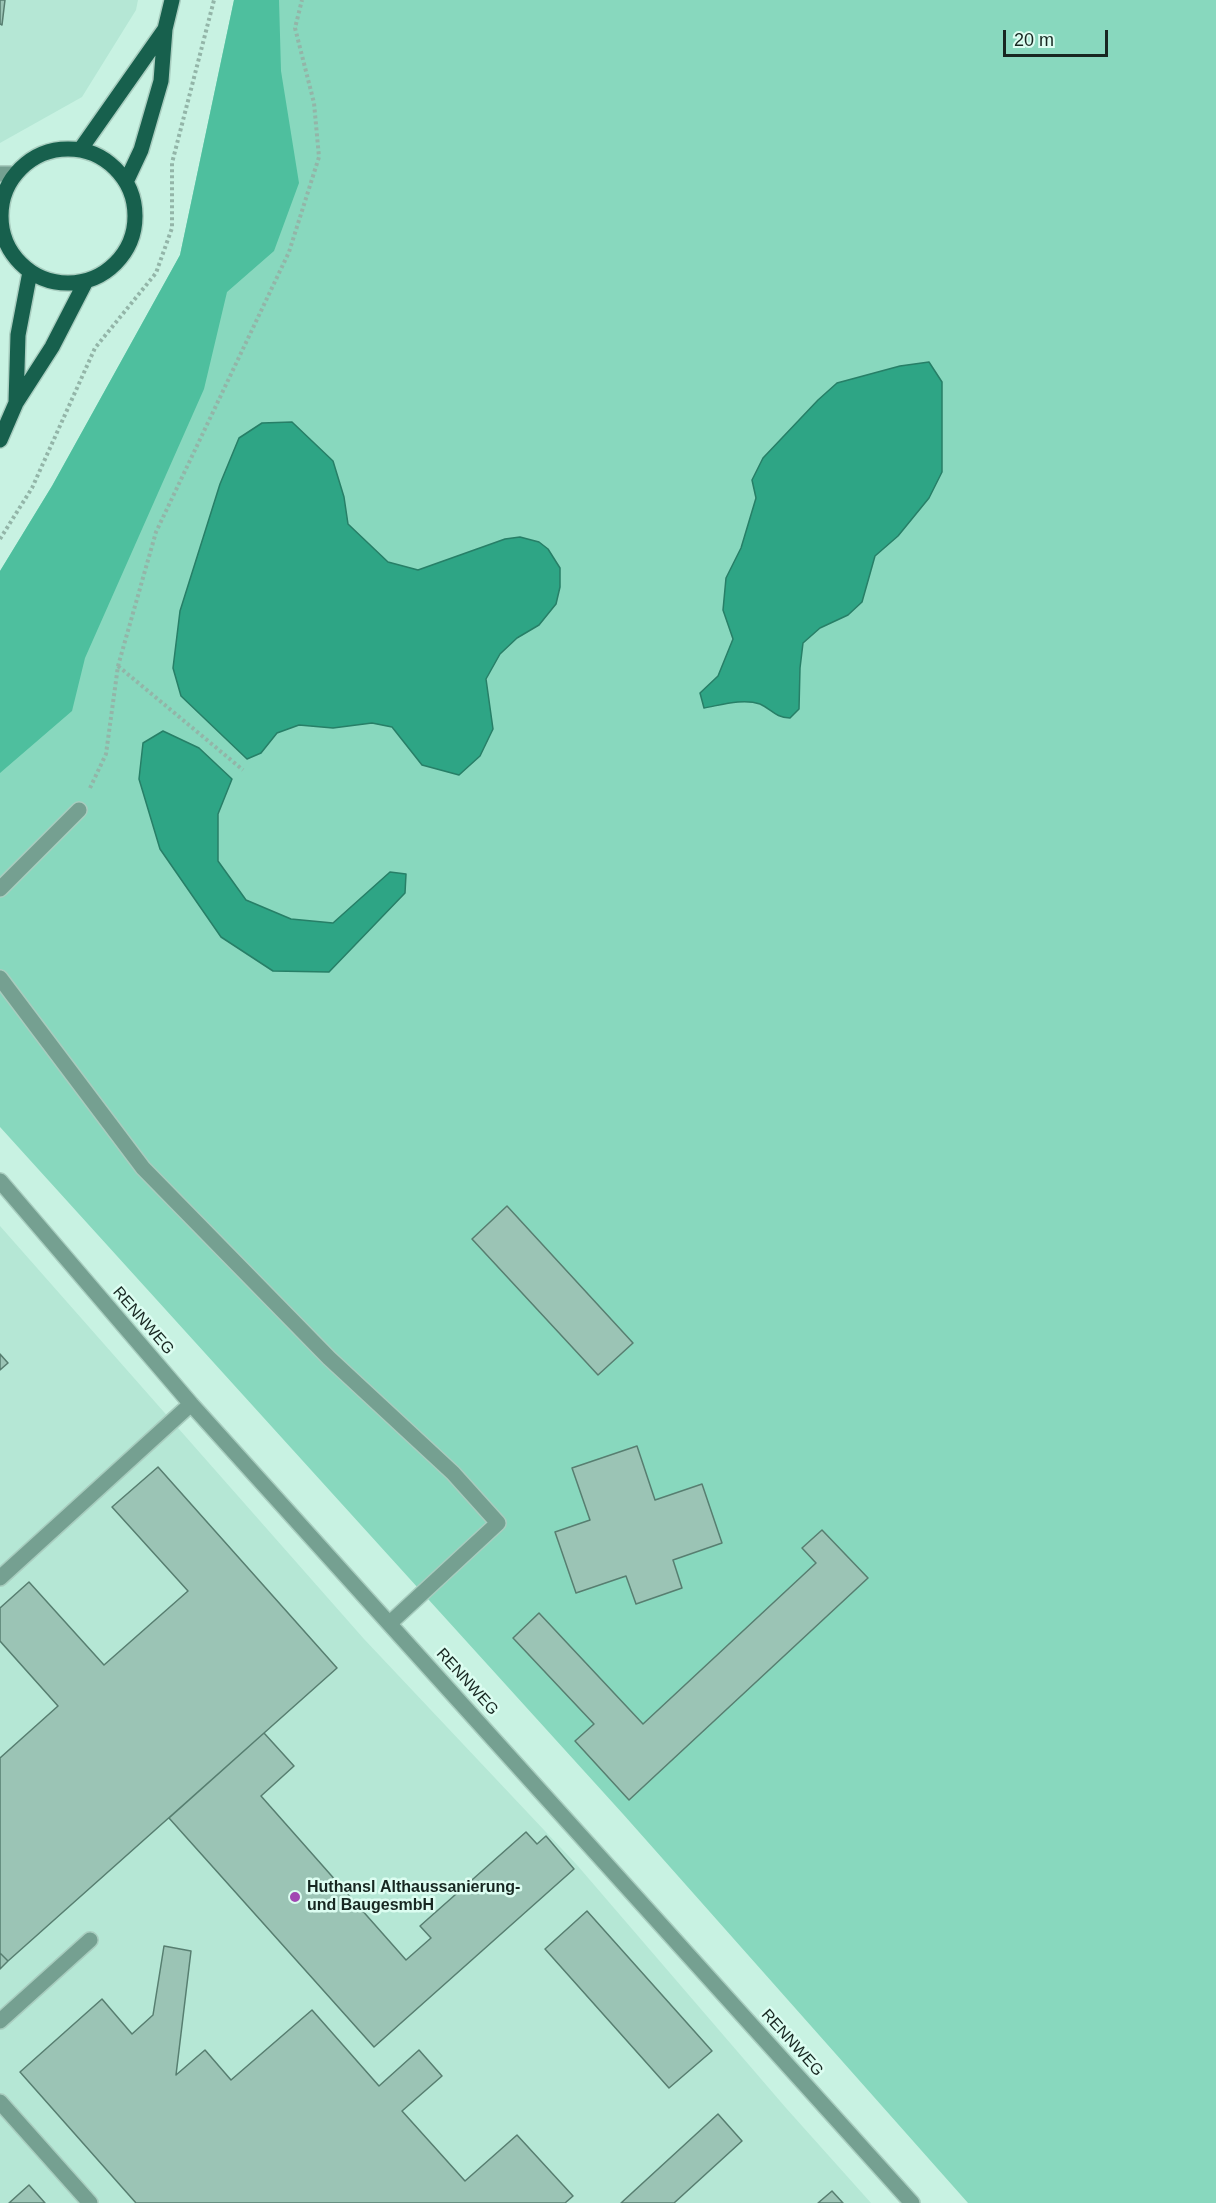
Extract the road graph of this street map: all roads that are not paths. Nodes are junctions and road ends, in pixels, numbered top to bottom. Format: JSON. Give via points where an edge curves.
{"nodes":[{"id":1,"x":172,"y":0,"type":"edge"},
{"id":2,"x":165,"y":29,"type":"junction"},
{"id":3,"x":80,"y":150,"type":"junction"},
{"id":4,"x":7,"y":174,"type":"edge"},
{"id":5,"x":126,"y":182,"type":"junction"},
{"id":6,"x":0,"y":227,"type":"edge"},
{"id":7,"x":30,"y":272,"type":"junction"},
{"id":8,"x":86,"y":281,"type":"junction"},
{"id":9,"x":16,"y":403,"type":"junction"},
{"id":10,"x":0,"y":440,"type":"edge"},
{"id":11,"x":80,"y":810,"type":"road end"},
{"id":12,"x":0,"y":889,"type":"edge"},
{"id":13,"x":0,"y":978,"type":"edge"},
{"id":14,"x":0,"y":1181,"type":"edge"},
{"id":15,"x":191,"y":1404,"type":"junction"},
{"id":16,"x":0,"y":1578,"type":"edge"},
{"id":17,"x":390,"y":1623,"type":"junction"},
{"id":18,"x":90,"y":1940,"type":"dead end"},
{"id":19,"x":0,"y":2021,"type":"edge"},
{"id":20,"x":0,"y":2103,"type":"edge"},
{"id":21,"x":90,"y":2203,"type":"edge"},
{"id":22,"x":912,"y":2203,"type":"edge"}],
"edges":[{"from":1,"to":2,"type":"main road"},
{"from":2,"to":3,"type":"main road"},
{"from":2,"to":5,"type":"main road","via":[[161,81],[141,150]]},
{"from":3,"to":4,"type":"main road","via":[[44,153]]},
{"from":3,"to":5,"type":"main road","via":[[114,167]]},
{"from":4,"to":6,"type":"main road"},
{"from":5,"to":8,"type":"main road","via":[[135,216],[127,249],[102,274]]},
{"from":6,"to":7,"type":"main road","via":[[6,245]]},
{"from":7,"to":8,"type":"main road","via":[[48,281]]},
{"from":7,"to":9,"type":"main road","via":[[18,335]]},
{"from":8,"to":9,"type":"main road","via":[[52,347]]},
{"from":9,"to":10,"type":"main road"},
{"from":11,"to":12,"type":"street"},
{"from":13,"to":17,"type":"street","via":[[143,1168],[329,1358],[453,1473],[498,1523]]},
{"from":14,"to":15,"type":"street","name":"RENNWEG"},
{"from":15,"to":16,"type":"street"},
{"from":15,"to":17,"type":"street","name":"RENNWEG"},
{"from":17,"to":22,"type":"street","name":"RENNWEG"},
{"from":18,"to":19,"type":"street"},
{"from":20,"to":21,"type":"street"}]}
